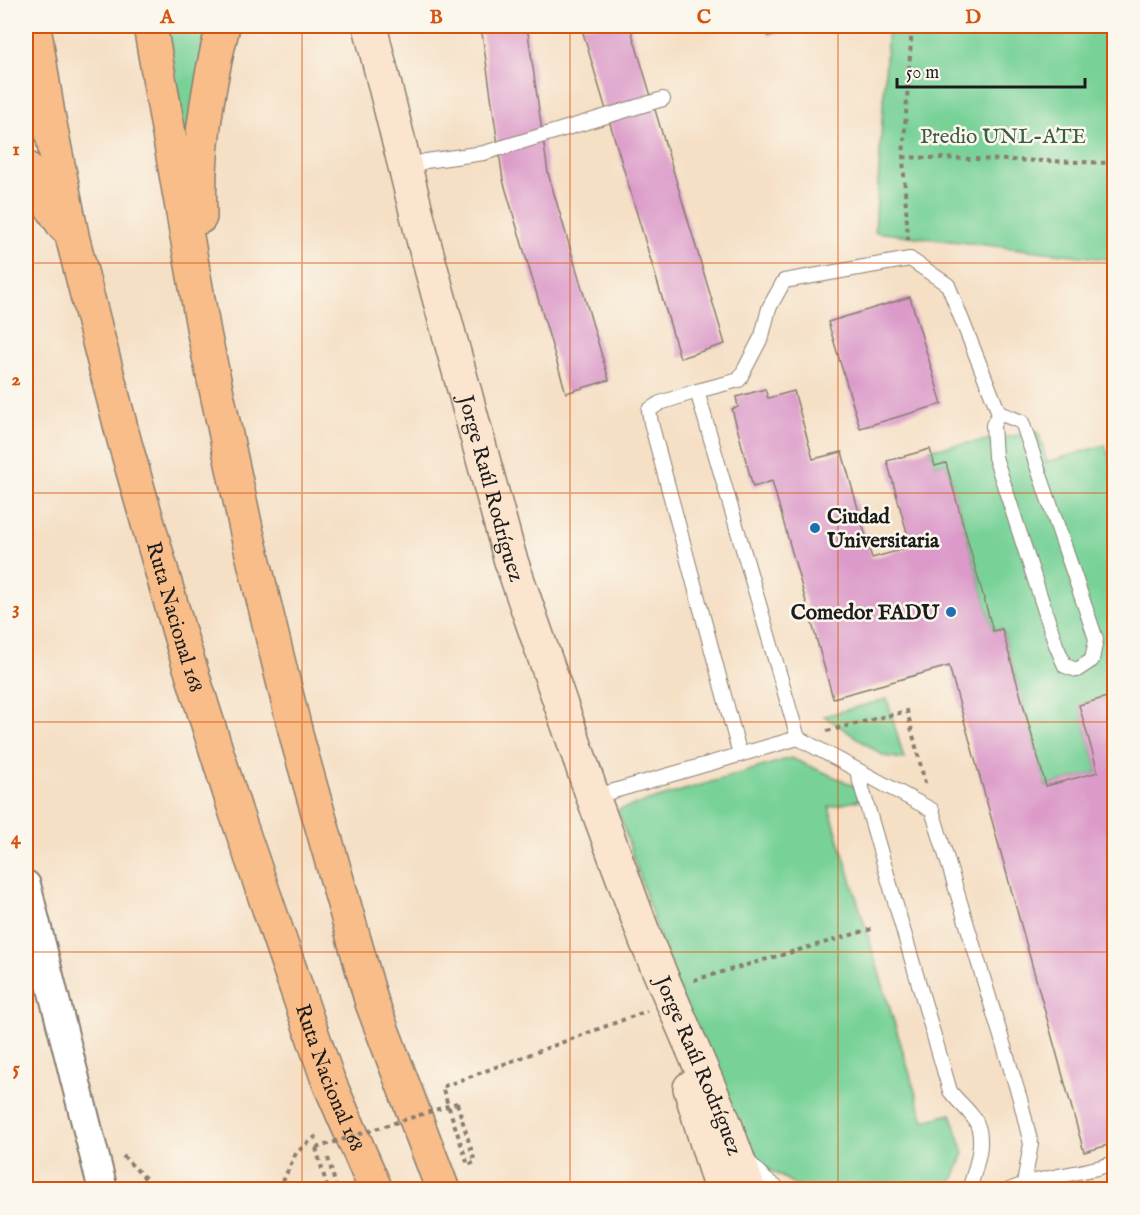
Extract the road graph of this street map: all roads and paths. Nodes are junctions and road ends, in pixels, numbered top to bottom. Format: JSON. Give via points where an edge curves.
{"nodes":[{"id":1,"x":34,"y":26,"type":"edge"},
{"id":2,"x":150,"y":26,"type":"edge"},
{"id":3,"x":222,"y":26,"type":"edge"},
{"id":4,"x":370,"y":26,"type":"edge"},
{"id":5,"x":912,"y":26,"type":"edge"},
{"id":6,"x":663,"y":99,"type":"dead end"},
{"id":7,"x":903,"y":157,"type":"junction"},
{"id":8,"x":1114,"y":163,"type":"edge"},
{"id":9,"x":26,"y":168,"type":"edge"},
{"id":10,"x":405,"y":168,"type":"junction"},
{"id":11,"x":73,"y":240,"type":"junction"},
{"id":12,"x":910,"y":259,"type":"junction"},
{"id":13,"x":204,"y":333,"type":"junction"},
{"id":14,"x":697,"y":391,"type":"junction"},
{"id":15,"x":999,"y":413,"type":"junction"},
{"id":16,"x":798,"y":738,"type":"junction"},
{"id":17,"x":740,"y":755,"type":"junction"},
{"id":18,"x":857,"y":771,"type":"junction"},
{"id":19,"x":593,"y":797,"type":"junction"},
{"id":20,"x":932,"y":810,"type":"junction"},
{"id":21,"x":26,"y":885,"type":"edge"},
{"id":22,"x":647,"y":943,"type":"junction"},
{"id":23,"x":442,"y":1087,"type":"dead end"},
{"id":24,"x":734,"y":1147,"type":"junction"},
{"id":25,"x":1114,"y":1163,"type":"edge"},
{"id":26,"x":1024,"y":1184,"type":"junction"},
{"id":27,"x":103,"y":1190,"type":"edge"},
{"id":28,"x":279,"y":1190,"type":"edge"},
{"id":29,"x":328,"y":1190,"type":"edge"},
{"id":30,"x":337,"y":1190,"type":"edge"},
{"id":31,"x":376,"y":1190,"type":"edge"},
{"id":32,"x":443,"y":1190,"type":"edge"},
{"id":33,"x":721,"y":1190,"type":"edge"},
{"id":34,"x":749,"y":1190,"type":"edge"},
{"id":35,"x":780,"y":1190,"type":"edge"},
{"id":36,"x":969,"y":1190,"type":"edge"},
{"id":37,"x":1009,"y":1190,"type":"edge"}],
"edges":[{"from":1,"to":11,"type":"highway","name":"Ruta Nacional 168"},
{"from":2,"to":13,"type":"highway"},
{"from":3,"to":13,"type":"highway","via":[[211,71],[198,177]]},
{"from":4,"to":10,"type":"main road","name":"Jorge Raúl Rodríguez"},
{"from":5,"to":7,"type":"path"},
{"from":6,"to":10,"type":"lane","via":[[484,153]]},
{"from":7,"to":8,"type":"path"},
{"from":7,"to":12,"type":"path"},
{"from":9,"to":11,"type":"highway"},
{"from":10,"to":19,"type":"main road","name":"Jorge Raúl Rodríguez","via":[[510,558]]},
{"from":11,"to":31,"type":"highway","name":"Ruta Nacional 168","via":[[124,440],[236,813],[328,1080]]},
{"from":12,"to":14,"type":"lane","via":[[784,281],[739,380]]},
{"from":12,"to":15,"type":"lane","via":[[948,285]]},
{"from":13,"to":32,"type":"highway","via":[[292,719],[340,893],[372,1003]]},
{"from":14,"to":16,"type":"lane"},
{"from":14,"to":17,"type":"lane","via":[[649,410]]},
{"from":15,"to":15,"type":"lane","via":[[1022,422],[1096,639],[1092,660],[1077,670],[1065,666],[1056,645],[994,458],[993,425]]},
{"from":16,"to":17,"type":"lane"},
{"from":16,"to":18,"type":"lane"},
{"from":16,"to":20,"type":"path","via":[[907,711]]},
{"from":17,"to":19,"type":"lane"},
{"from":18,"to":20,"type":"lane"},
{"from":18,"to":36,"type":"lane","via":[[950,1091],[976,1122],[980,1135]]},
{"from":19,"to":22,"type":"main road","name":"Jorge Raúl Rodríguez"},
{"from":20,"to":26,"type":"lane","via":[[1020,1099],[1031,1144]]},
{"from":21,"to":27,"type":"street"},
{"from":22,"to":24,"type":"main road","name":"Jorge Raúl Rodríguez"},
{"from":22,"to":33,"type":"main road","name":"Jorge Raúl Rodríguez"},
{"from":23,"to":29,"type":"path","bridge":true,"via":[[468,1165],[475,1162],[457,1103],[316,1148]]},
{"from":24,"to":34,"type":"main road","name":"Jorge Raúl Rodríguez"},
{"from":24,"to":35,"type":"lane"},
{"from":25,"to":26,"type":"lane"},
{"from":26,"to":37,"type":"lane"},
{"from":28,"to":30,"type":"path","via":[[296,1153],[321,1132]]}]}
